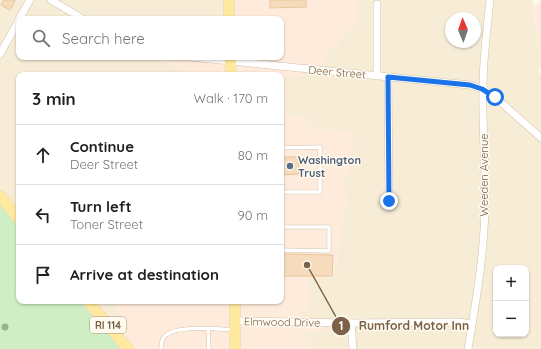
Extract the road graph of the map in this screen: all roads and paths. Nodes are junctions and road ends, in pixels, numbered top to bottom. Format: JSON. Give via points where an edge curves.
{"nodes":[{"id":1,"x":30,"y":0,"type":"edge"},
{"id":2,"x":51,"y":0,"type":"edge"},
{"id":3,"x":229,"y":0,"type":"edge"},
{"id":4,"x":490,"y":0,"type":"edge"},
{"id":5,"x":377,"y":4,"type":"dead end"},
{"id":6,"x":21,"y":16,"type":"edge"},
{"id":7,"x":78,"y":16,"type":"edge"},
{"id":8,"x":229,"y":16,"type":"edge"},
{"id":9,"x":16,"y":25,"type":"edge"},
{"id":10,"x":0,"y":54,"type":"edge"},
{"id":11,"x":230,"y":60,"type":"edge"},
{"id":12,"x":239,"y":60,"type":"edge"},
{"id":13,"x":231,"y":72,"type":"edge"},
{"id":14,"x":377,"y":75,"type":"junction"},
{"id":15,"x":388,"y":77,"type":"junction"},
{"id":16,"x":482,"y":89,"type":"junction"},
{"id":17,"x":541,"y":138,"type":"edge"},
{"id":18,"x":284,"y":148,"type":"edge"},
{"id":19,"x":284,"y":192,"type":"edge"},
{"id":20,"x":0,"y":196,"type":"edge"},
{"id":21,"x":389,"y":201,"type":"dead end"},
{"id":22,"x":16,"y":215,"type":"edge"},
{"id":23,"x":284,"y":227,"type":"edge"},
{"id":24,"x":284,"y":250,"type":"edge"},
{"id":25,"x":90,"y":304,"type":"edge"},
{"id":26,"x":234,"y":304,"type":"edge"},
{"id":27,"x":352,"y":323,"type":"junction"},
{"id":28,"x":472,"y":324,"type":"junction"},
{"id":29,"x":235,"y":326,"type":"junction"},
{"id":30,"x":208,"y":328,"type":"junction"},
{"id":31,"x":128,"y":349,"type":"edge"},
{"id":32,"x":161,"y":349,"type":"edge"},
{"id":33,"x":209,"y":349,"type":"edge"},
{"id":34,"x":235,"y":349,"type":"edge"},
{"id":35,"x":353,"y":349,"type":"edge"},
{"id":36,"x":468,"y":349,"type":"edge"}],
"edges":[{"from":1,"to":6,"type":"street"},
{"from":2,"to":7,"type":"street"},
{"from":3,"to":8,"type":"main road"},
{"from":4,"to":16,"type":"street","name":"Weeden Avenue"},
{"from":5,"to":14,"type":"street"},
{"from":9,"to":10,"type":"street"},
{"from":11,"to":13,"type":"main road"},
{"from":12,"to":14,"type":"street","name":"Deer Street"},
{"from":14,"to":15,"type":"street","name":"Deer Street"},
{"from":15,"to":16,"type":"street","name":"Deer Street","via":[[470,85]]},
{"from":15,"to":21,"type":"street"},
{"from":16,"to":17,"type":"street","via":[[495,97]]},
{"from":16,"to":28,"type":"street","name":"Weeden Avenue","via":[[485,214],[479,283]]},
{"from":18,"to":19,"type":"lane","via":[[320,147],[320,192]]},
{"from":20,"to":22,"type":"main road"},
{"from":23,"to":24,"type":"lane","via":[[329,227],[329,251]]},
{"from":25,"to":31,"type":"main road","number":"RI 114"},
{"from":26,"to":29,"type":"main road"},
{"from":27,"to":28,"type":"street","name":"Elmwood Drive"},
{"from":27,"to":29,"type":"street","name":"Elmwood Drive"},
{"from":27,"to":35,"type":"street"},
{"from":28,"to":36,"type":"street","name":"Weeden Avenue"},
{"from":29,"to":30,"type":"lane"},
{"from":29,"to":34,"type":"main road"},
{"from":30,"to":32,"type":"lane","via":[[184,329],[165,335]]},
{"from":30,"to":33,"type":"lane"}]}
